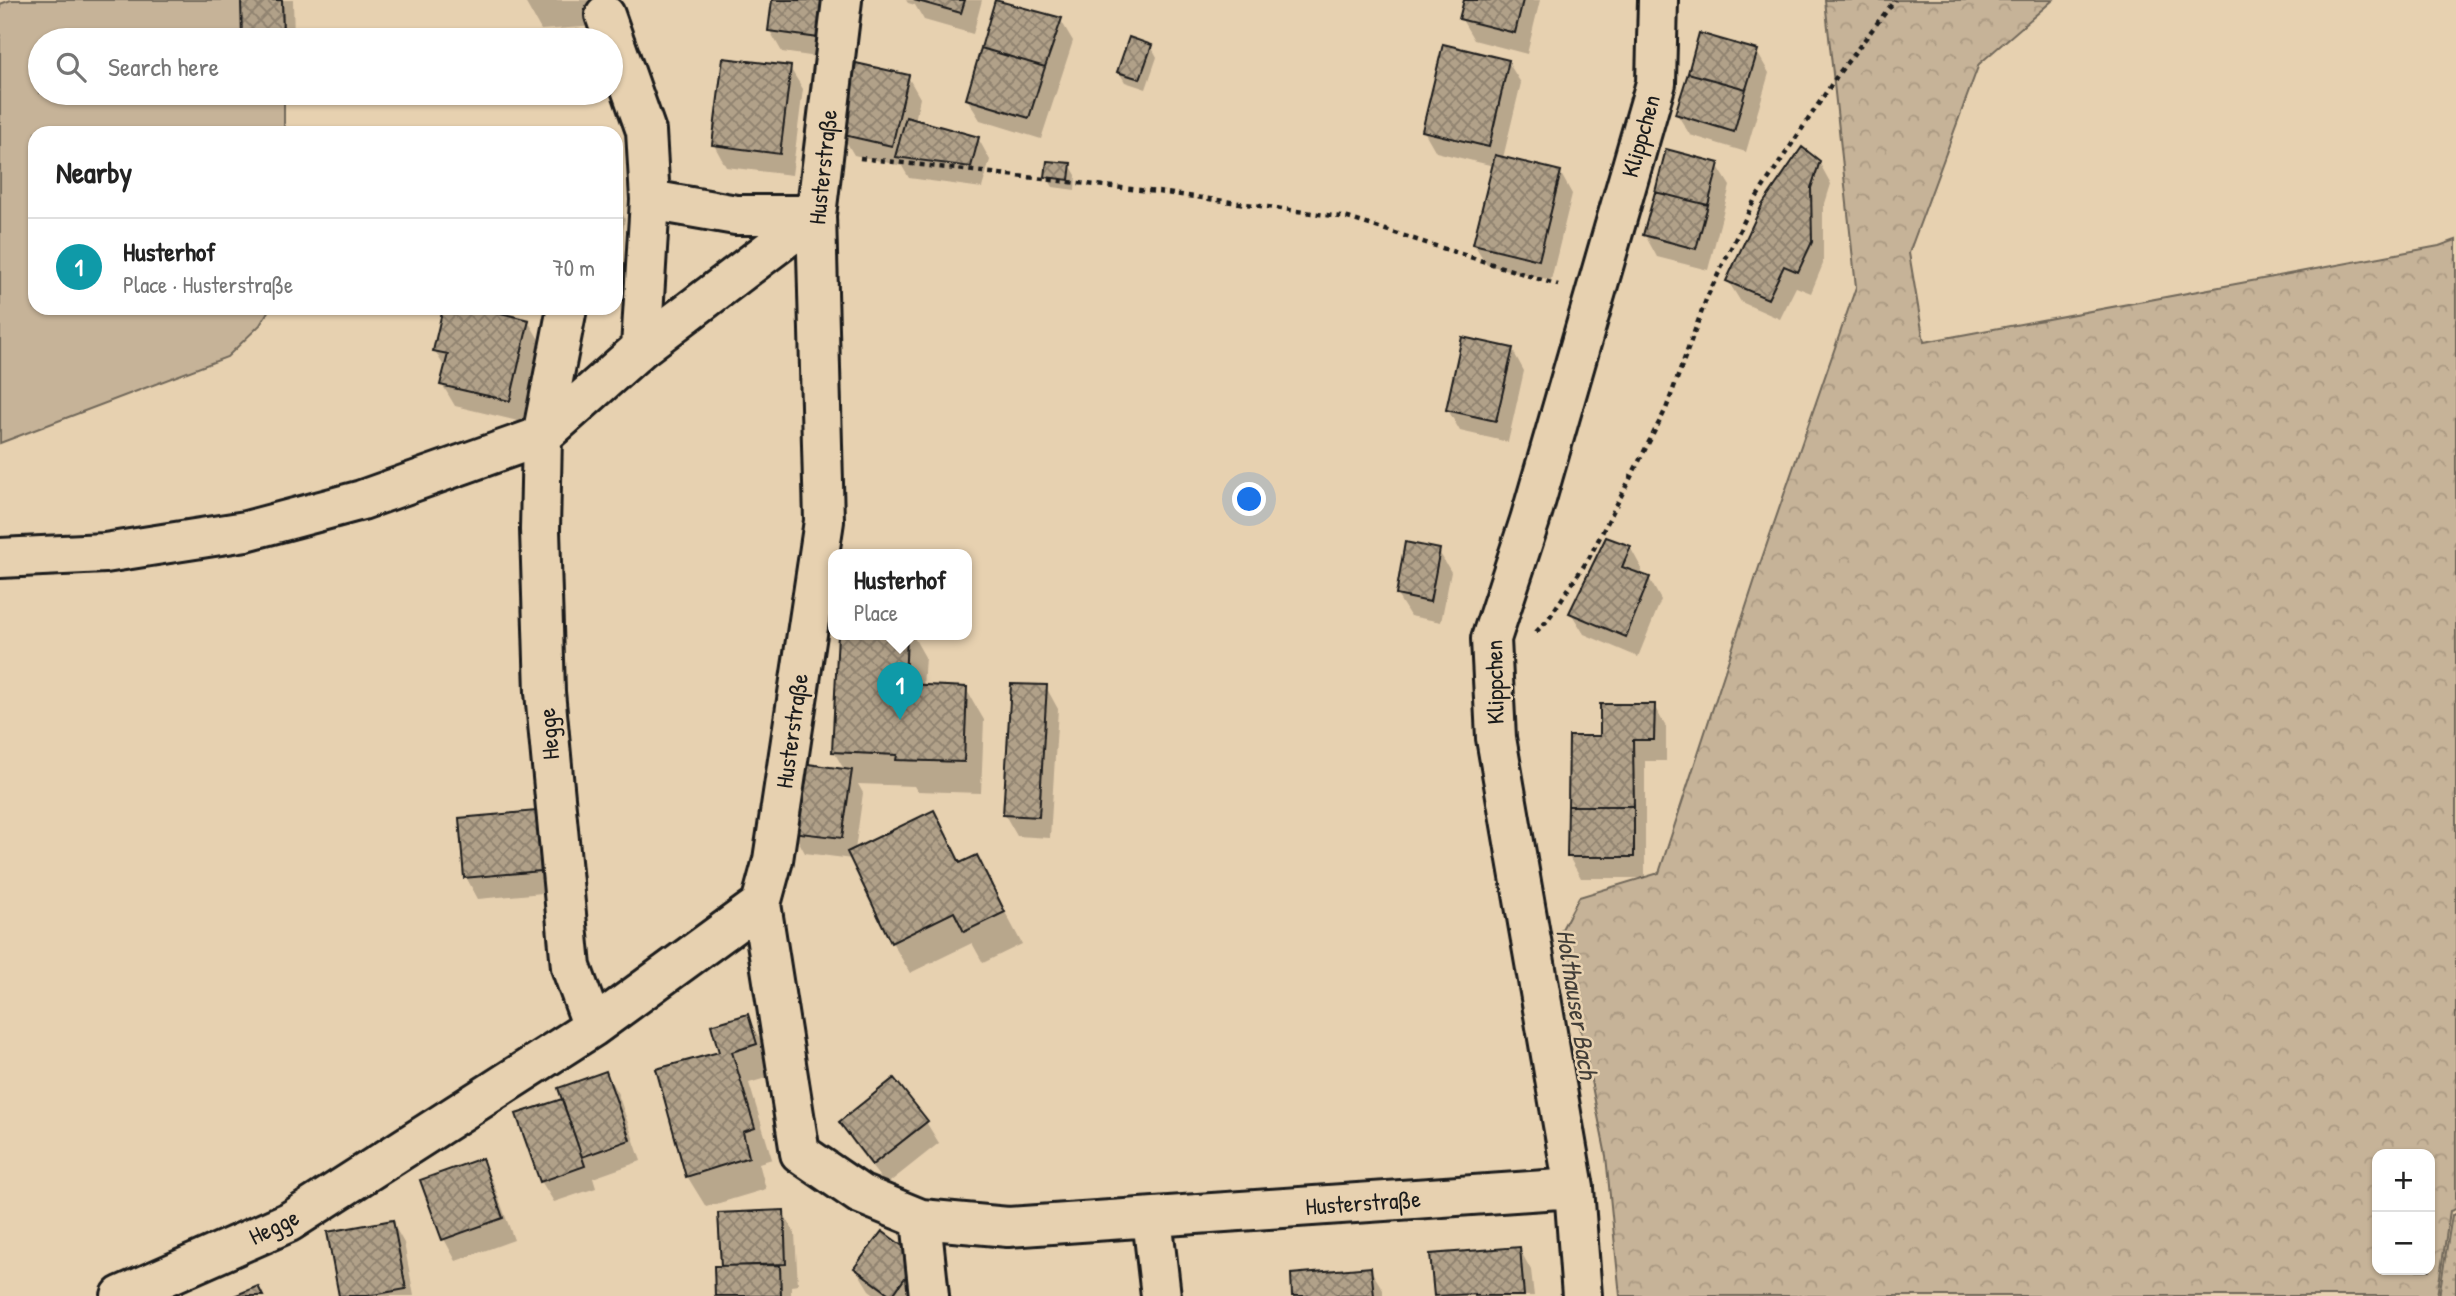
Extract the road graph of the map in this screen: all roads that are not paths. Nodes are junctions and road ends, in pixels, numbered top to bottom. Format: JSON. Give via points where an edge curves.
{"nodes":[{"id":1,"x":842,"y":0,"type":"edge"},
{"id":2,"x":1658,"y":0,"type":"edge"},
{"id":3,"x":605,"y":15,"type":"dead end"},
{"id":4,"x":610,"y":28,"type":"edge"},
{"id":5,"x":623,"y":66,"type":"edge"},
{"id":6,"x":650,"y":200,"type":"junction"},
{"id":7,"x":816,"y":215,"type":"junction"},
{"id":8,"x":566,"y":315,"type":"edge"},
{"id":9,"x":641,"y":348,"type":"junction"},
{"id":10,"x":542,"y":436,"type":"junction"},
{"id":11,"x":0,"y":558,"type":"edge"},
{"id":12,"x":761,"y":904,"type":"junction"},
{"id":13,"x":593,"y":1027,"type":"junction"},
{"id":14,"x":1574,"y":1188,"type":"junction"},
{"id":15,"x":1152,"y":1218,"type":"junction"},
{"id":16,"x":921,"y":1219,"type":"junction"},
{"id":17,"x":121,"y":1296,"type":"edge"},
{"id":18,"x":929,"y":1296,"type":"edge"},
{"id":19,"x":1161,"y":1296,"type":"edge"},
{"id":20,"x":1582,"y":1296,"type":"edge"}],
"edges":[{"from":1,"to":7,"type":"street","name":"Husterstraße"},
{"from":2,"to":14,"type":"street","name":"Klippchen","via":[[1656,83],[1530,520],[1491,639],[1496,738]]},
{"from":3,"to":4,"type":"street"},
{"from":5,"to":6,"type":"street","via":[[646,131]]},
{"from":6,"to":7,"type":"street","via":[[736,215]]},
{"from":6,"to":9,"type":"street"},
{"from":7,"to":9,"type":"street"},
{"from":7,"to":12,"type":"street","name":"Husterstraße","via":[[824,521],[773,860]]},
{"from":8,"to":10,"type":"street","name":"Hegge"},
{"from":9,"to":10,"type":"street"},
{"from":10,"to":11,"type":"street","via":[[362,500],[246,531],[106,553]]},
{"from":10,"to":13,"type":"street","name":"Hegge","via":[[545,692],[571,967]]},
{"from":12,"to":13,"type":"street","name":"Hegge"},
{"from":12,"to":16,"type":"street","name":"Husterstraße","via":[[800,1153],[860,1194]]},
{"from":13,"to":17,"type":"street","name":"Hegge","via":[[289,1222]]},
{"from":14,"to":15,"type":"street","name":"Husterstraße"},
{"from":14,"to":20,"type":"street","name":"Klippchen"},
{"from":15,"to":16,"type":"street","name":"Husterstraße","via":[[1008,1227]]},
{"from":15,"to":19,"type":"street"},
{"from":16,"to":18,"type":"street"}]}
